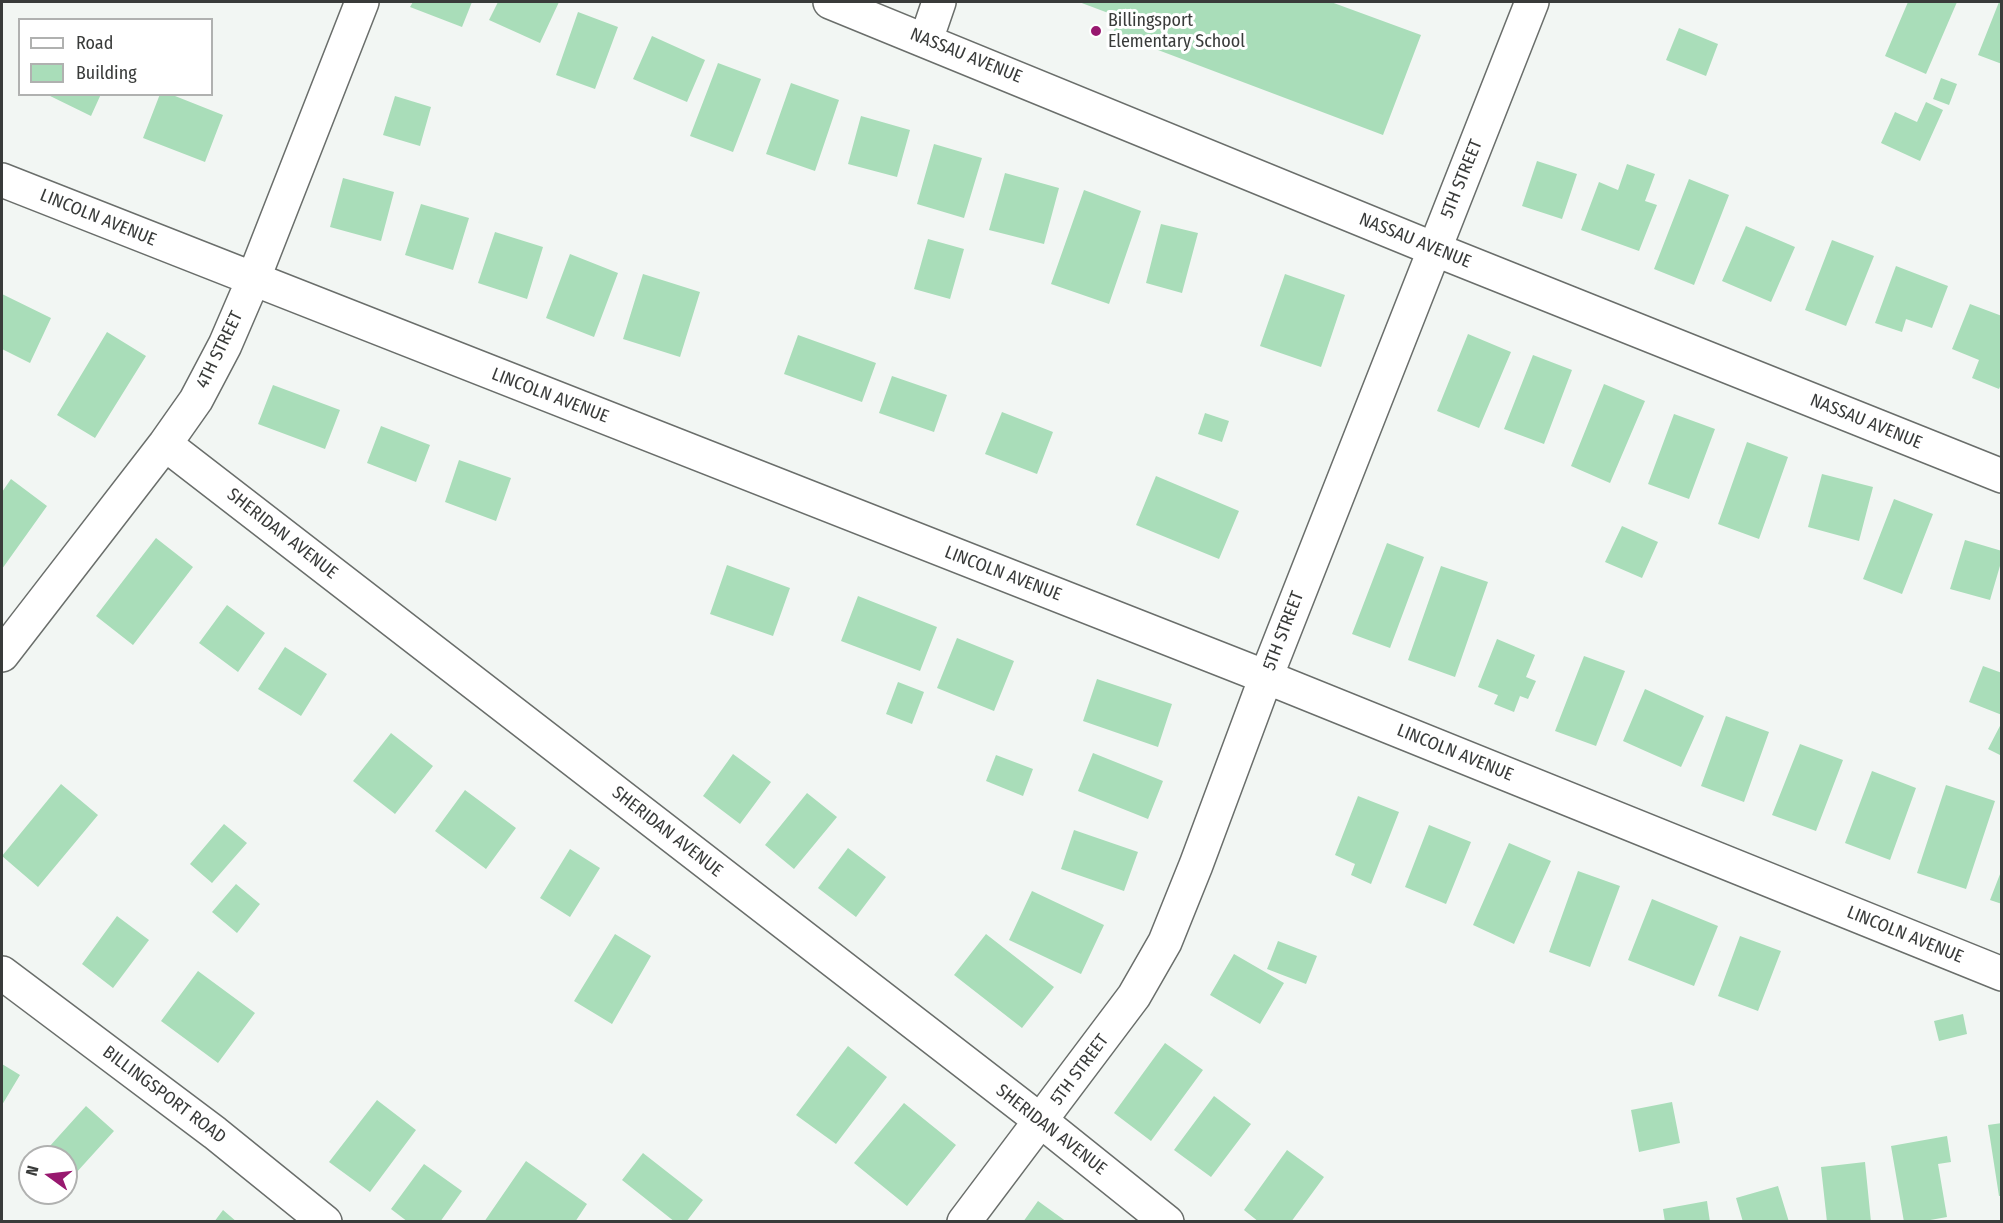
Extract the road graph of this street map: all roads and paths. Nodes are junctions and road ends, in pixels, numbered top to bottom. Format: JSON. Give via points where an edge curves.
{"nodes":[{"id":1,"x":362,"y":2,"type":"edge"},
{"id":2,"x":830,"y":2,"type":"edge"},
{"id":3,"x":939,"y":2,"type":"edge"},
{"id":4,"x":1532,"y":2,"type":"edge"},
{"id":5,"x":926,"y":40,"type":"junction"},
{"id":6,"x":2,"y":180,"type":"edge"},
{"id":7,"x":1434,"y":249,"type":"junction"},
{"id":8,"x":253,"y":280,"type":"junction"},
{"id":9,"x":165,"y":444,"type":"junction"},
{"id":10,"x":2001,"y":476,"type":"edge"},
{"id":11,"x":2,"y":655,"type":"edge"},
{"id":12,"x":1266,"y":677,"type":"junction"},
{"id":13,"x":2,"y":973,"type":"edge"},
{"id":14,"x":2001,"y":974,"type":"edge"},
{"id":15,"x":1041,"y":1121,"type":"junction"},
{"id":16,"x":325,"y":1221,"type":"edge"},
{"id":17,"x":964,"y":1221,"type":"edge"},
{"id":18,"x":1167,"y":1221,"type":"edge"}],
"edges":[{"from":1,"to":8,"type":"street","name":"4TH STREET"},
{"from":2,"to":5,"type":"street","name":"NASSAU AVENUE"},
{"from":3,"to":5,"type":"street"},
{"from":4,"to":7,"type":"street","name":"5TH STREET"},
{"from":5,"to":7,"type":"street","name":"NASSAU AVENUE"},
{"from":6,"to":8,"type":"street","name":"LINCOLN AVENUE"},
{"from":7,"to":10,"type":"street","name":"NASSAU AVENUE"},
{"from":7,"to":12,"type":"street","name":"5TH STREET"},
{"from":8,"to":9,"type":"street","name":"4TH STREET","via":[[196,400]]},
{"from":8,"to":12,"type":"street","name":"LINCOLN AVENUE"},
{"from":9,"to":11,"type":"street","name":"4TH STREET"},
{"from":9,"to":15,"type":"street","name":"SHERIDAN AVENUE"},
{"from":12,"to":14,"type":"street","name":"LINCOLN AVENUE"},
{"from":12,"to":15,"type":"street","name":"5TH STREET","via":[[1165,942],[1134,996]]},
{"from":13,"to":16,"type":"street","name":"BILLINGSPORT ROAD","via":[[216,1133]]},
{"from":15,"to":17,"type":"street","name":"5TH STREET"},
{"from":15,"to":18,"type":"street","name":"SHERIDAN AVENUE"}]}
